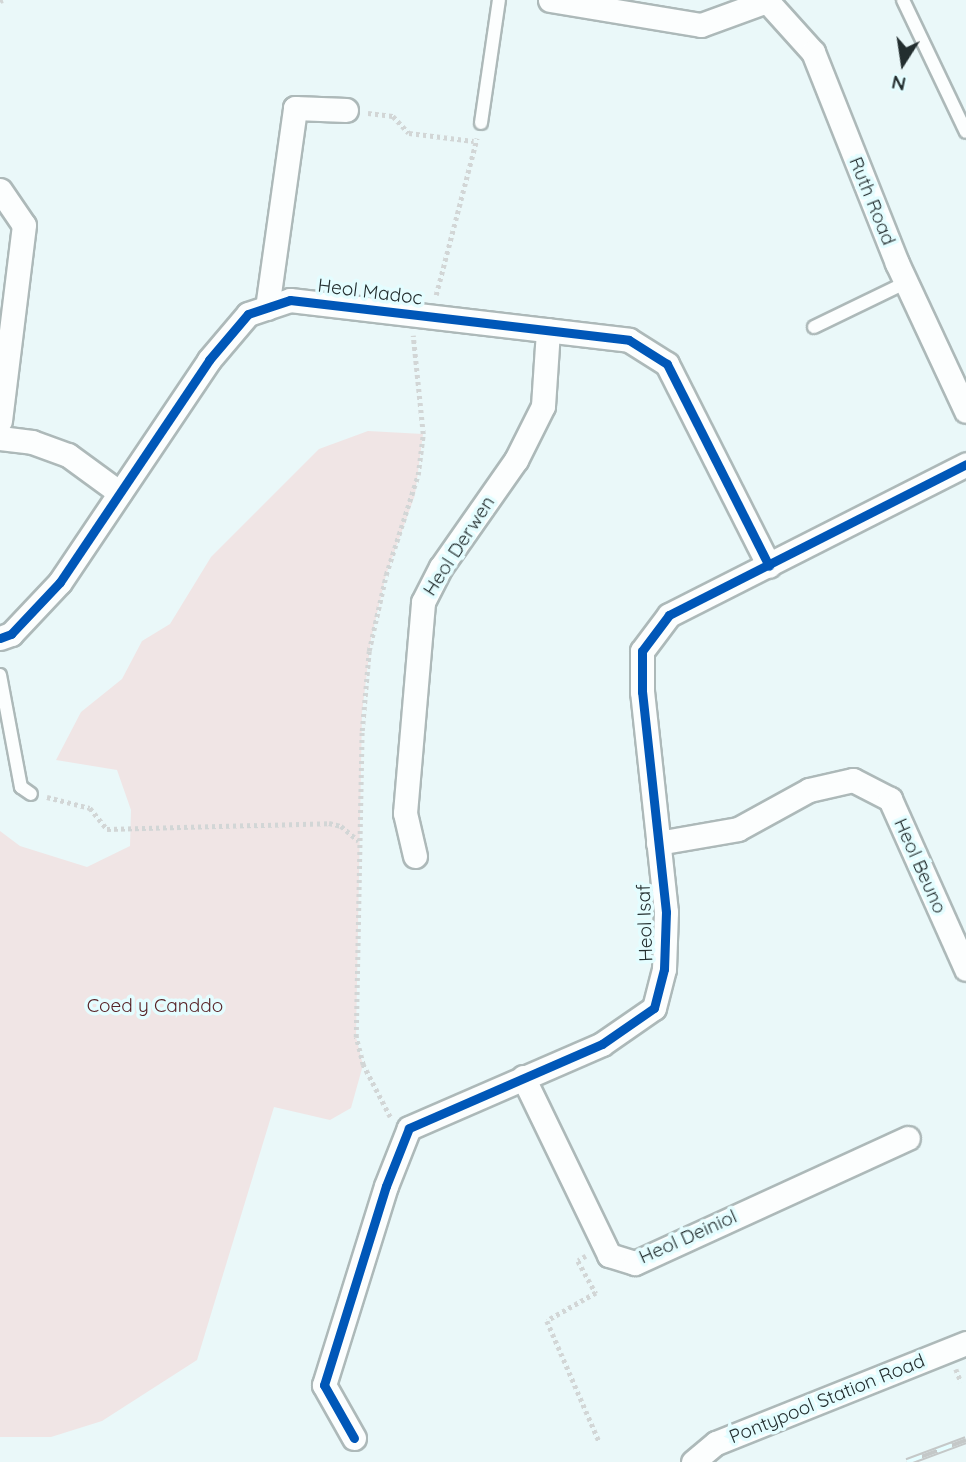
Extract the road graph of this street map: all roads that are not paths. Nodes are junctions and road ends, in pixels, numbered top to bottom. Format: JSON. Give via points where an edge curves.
{"nodes":[{"id":1,"x":499,"y":0,"type":"edge"},
{"id":2,"x":550,"y":0,"type":"edge"},
{"id":3,"x":766,"y":0,"type":"edge"},
{"id":4,"x":903,"y":0,"type":"edge"},
{"id":5,"x":346,"y":110,"type":"road end"},
{"id":6,"x":481,"y":123,"type":"road end"},
{"id":7,"x":966,"y":132,"type":"edge"},
{"id":8,"x":0,"y":190,"type":"edge"},
{"id":9,"x":905,"y":282,"type":"junction"},
{"id":10,"x":267,"y":308,"type":"junction"},
{"id":11,"x":814,"y":327,"type":"dead end"},
{"id":12,"x":548,"y":330,"type":"junction"},
{"id":13,"x":966,"y":411,"type":"edge"},
{"id":14,"x":0,"y":421,"type":"edge"},
{"id":15,"x":0,"y":438,"type":"edge"},
{"id":16,"x":966,"y":464,"type":"edge"},
{"id":17,"x":120,"y":493,"type":"junction"},
{"id":18,"x":769,"y":566,"type":"junction"},
{"id":19,"x":0,"y":638,"type":"edge"},
{"id":20,"x":0,"y":675,"type":"edge"},
{"id":21,"x":31,"y":794,"type":"road end"},
{"id":22,"x":658,"y":843,"type":"junction"},
{"id":23,"x":415,"y":856,"type":"dead end"},
{"id":24,"x":966,"y":969,"type":"edge"},
{"id":25,"x":523,"y":1077,"type":"junction"},
{"id":26,"x":908,"y":1138,"type":"dead end"},
{"id":27,"x":966,"y":1343,"type":"edge"},
{"id":28,"x":354,"y":1438,"type":"dead end"},
{"id":29,"x":693,"y":1462,"type":"edge"}],
"edges":[{"from":1,"to":6,"type":"lane"},
{"from":2,"to":3,"type":"street","via":[[701,25]]},
{"from":3,"to":9,"type":"street","name":"Ruth Road","via":[[813,52]]},
{"from":4,"to":7,"type":"lane"},
{"from":5,"to":10,"type":"street","via":[[295,108]]},
{"from":8,"to":14,"type":"street","via":[[24,225]]},
{"from":9,"to":11,"type":"lane"},
{"from":9,"to":13,"type":"street","name":"Ruth Road"},
{"from":10,"to":12,"type":"street","name":"Heol Madoc","via":[[290,300]]},
{"from":10,"to":17,"type":"street","name":"Heol Madoc","via":[[248,314],[209,360]]},
{"from":12,"to":18,"type":"street","name":"Heol Madoc","via":[[629,340],[667,364]]},
{"from":12,"to":23,"type":"street","name":"Heol Derwen","via":[[543,406],[516,460],[441,567],[423,602],[405,813]]},
{"from":15,"to":17,"type":"street","via":[[33,442],[68,455]]},
{"from":16,"to":18,"type":"street","name":"Heol Isaf"},
{"from":17,"to":19,"type":"street","name":"Heol Madoc","via":[[60,582],[11,634]]},
{"from":18,"to":22,"type":"street","name":"Heol Isaf","via":[[668,615],[642,651]]},
{"from":20,"to":21,"type":"lane","via":[[20,787]]},
{"from":22,"to":24,"type":"street","name":"Heol Beuno","via":[[738,830],[809,790],[853,780],[890,799]]},
{"from":22,"to":25,"type":"street","name":"Heol Isaf","via":[[666,912],[664,969],[654,1008],[602,1044]]},
{"from":25,"to":26,"type":"street","name":"Heol Deiniol","via":[[609,1255],[635,1263]]},
{"from":25,"to":28,"type":"street","name":"Heol Isaf","via":[[409,1128],[324,1385]]},
{"from":27,"to":29,"type":"street","name":"Pontypool Station Road","via":[[716,1443]]}]}
